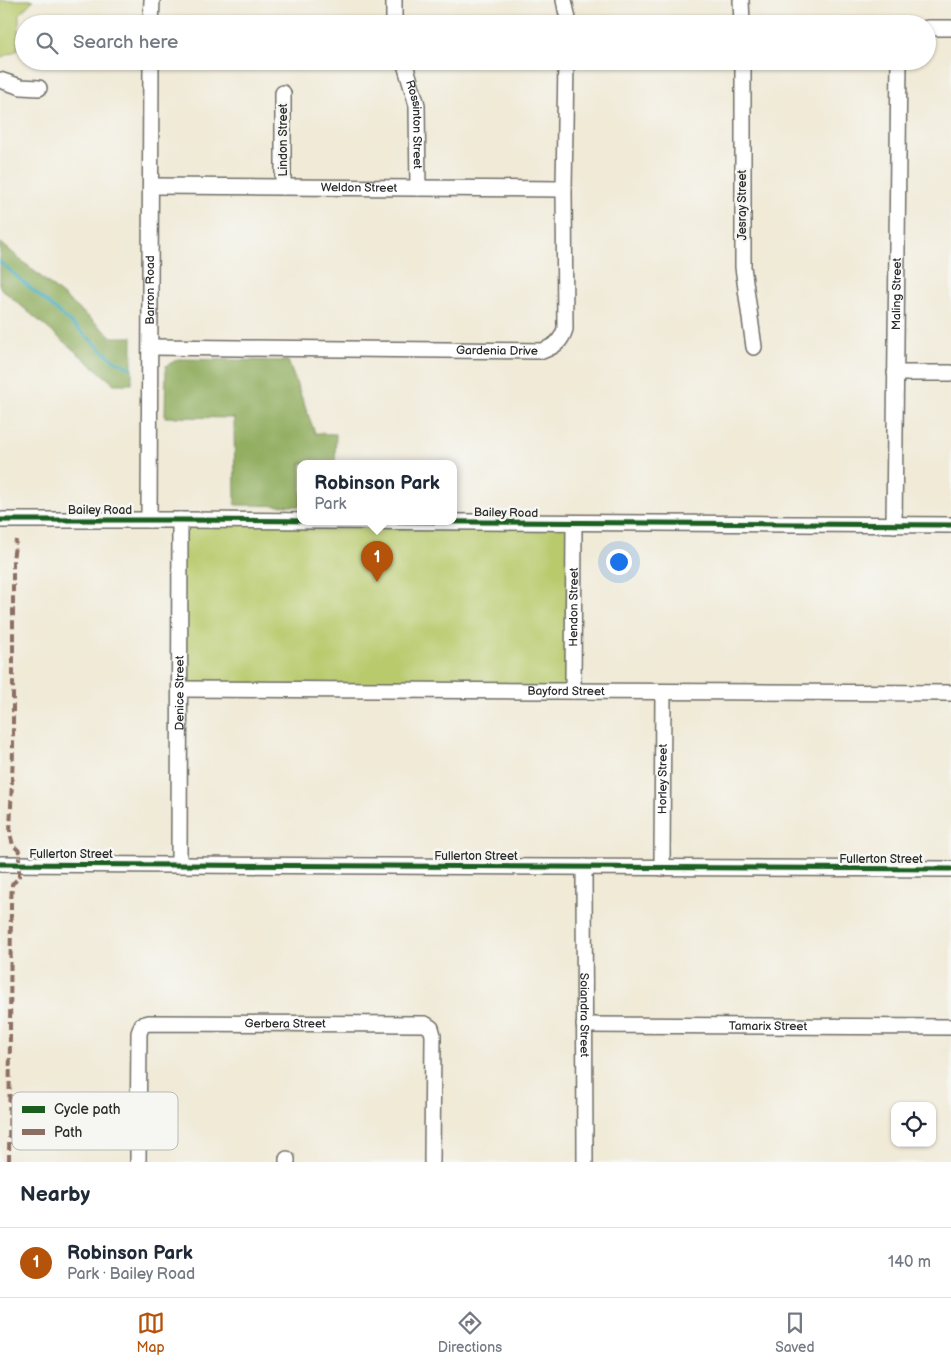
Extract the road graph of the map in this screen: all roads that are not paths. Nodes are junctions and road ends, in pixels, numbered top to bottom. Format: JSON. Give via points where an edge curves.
{"nodes":[{"id":1,"x":152,"y":0,"type":"edge"},
{"id":2,"x":394,"y":0,"type":"edge"},
{"id":3,"x":564,"y":0,"type":"edge"},
{"id":4,"x":741,"y":0,"type":"edge"},
{"id":5,"x":151,"y":15,"type":"edge"},
{"id":6,"x":394,"y":15,"type":"edge"},
{"id":7,"x":567,"y":15,"type":"edge"},
{"id":8,"x":742,"y":15,"type":"edge"},
{"id":9,"x":936,"y":28,"type":"edge"},
{"id":10,"x":951,"y":28,"type":"edge"},
{"id":11,"x":151,"y":70,"type":"edge"},
{"id":12,"x":407,"y":70,"type":"edge"},
{"id":13,"x":566,"y":70,"type":"edge"},
{"id":14,"x":743,"y":70,"type":"edge"},
{"id":15,"x":899,"y":70,"type":"edge"},
{"id":16,"x":0,"y":80,"type":"edge"},
{"id":17,"x":39,"y":88,"type":"dead end"},
{"id":18,"x":283,"y":93,"type":"dead end"},
{"id":19,"x":151,"y":186,"type":"junction"},
{"id":20,"x":282,"y":187,"type":"junction"},
{"id":21,"x":418,"y":188,"type":"junction"},
{"id":22,"x":564,"y":189,"type":"junction"},
{"id":23,"x":150,"y":347,"type":"junction"},
{"id":24,"x":754,"y":347,"type":"dead end"},
{"id":25,"x":895,"y":373,"type":"junction"},
{"id":26,"x":951,"y":373,"type":"edge"},
{"id":27,"x":0,"y":520,"type":"edge"},
{"id":28,"x":149,"y":520,"type":"junction"},
{"id":29,"x":180,"y":520,"type":"junction"},
{"id":30,"x":297,"y":521,"type":"edge"},
{"id":31,"x":457,"y":523,"type":"edge"},
{"id":32,"x":574,"y":524,"type":"junction"},
{"id":33,"x":894,"y":525,"type":"junction"},
{"id":34,"x":951,"y":525,"type":"edge"},
{"id":35,"x":180,"y":689,"type":"junction"},
{"id":36,"x":573,"y":691,"type":"junction"},
{"id":37,"x":663,"y":692,"type":"junction"},
{"id":38,"x":951,"y":693,"type":"edge"},
{"id":39,"x":0,"y":864,"type":"edge"},
{"id":40,"x":179,"y":865,"type":"junction"},
{"id":41,"x":584,"y":867,"type":"junction"},
{"id":42,"x":662,"y":868,"type":"junction"},
{"id":43,"x":951,"y":869,"type":"edge"},
{"id":44,"x":584,"y":1025,"type":"junction"},
{"id":45,"x":951,"y":1027,"type":"edge"},
{"id":46,"x":139,"y":1092,"type":"edge"},
{"id":47,"x":432,"y":1162,"type":"edge"},
{"id":48,"x":585,"y":1162,"type":"edge"}],
"edges":[{"from":1,"to":5,"type":"street"},
{"from":2,"to":6,"type":"street"},
{"from":3,"to":7,"type":"street"},
{"from":4,"to":8,"type":"street"},
{"from":9,"to":10,"type":"street"},
{"from":11,"to":19,"type":"street","name":"Barron Road"},
{"from":12,"to":21,"type":"street","name":"Rossinton Street","via":[[417,105]]},
{"from":13,"to":22,"type":"street","name":"Gardenia Drive"},
{"from":14,"to":24,"type":"street","name":"Jesray Street","via":[[743,266]]},
{"from":15,"to":25,"type":"street","name":"Maling Street"},
{"from":16,"to":17,"type":"street","via":[[21,87]]},
{"from":18,"to":20,"type":"street","name":"Lindon Street"},
{"from":19,"to":20,"type":"street","name":"Weldon Street"},
{"from":19,"to":23,"type":"street","name":"Barron Road"},
{"from":20,"to":21,"type":"street","name":"Weldon Street"},
{"from":21,"to":22,"type":"street","name":"Weldon Street"},
{"from":22,"to":23,"type":"street","name":"Gardenia Drive","via":[[565,329],[562,340],[548,348]]},
{"from":23,"to":28,"type":"street","name":"Barron Road"},
{"from":25,"to":26,"type":"street"},
{"from":25,"to":33,"type":"street","name":"Maling Street"},
{"from":27,"to":28,"type":"street","name":"Bailey Road"},
{"from":28,"to":29,"type":"street","name":"Bailey Road"},
{"from":29,"to":30,"type":"street","name":"Bailey Road"},
{"from":29,"to":35,"type":"street","name":"Denice Street"},
{"from":31,"to":32,"type":"street","name":"Bailey Road"},
{"from":32,"to":33,"type":"street","name":"Bailey Road"},
{"from":32,"to":36,"type":"street","name":"Hendon Street"},
{"from":33,"to":34,"type":"street","name":"Bailey Road"},
{"from":35,"to":36,"type":"street","name":"Bayford Street"},
{"from":35,"to":40,"type":"street","name":"Denice Street"},
{"from":36,"to":37,"type":"street","name":"Bayford Street"},
{"from":37,"to":38,"type":"street","name":"Bayford Street"},
{"from":37,"to":42,"type":"street","name":"Horley Street"},
{"from":39,"to":40,"type":"street","name":"Fullerton Street"},
{"from":40,"to":41,"type":"street","name":"Fullerton Street"},
{"from":41,"to":42,"type":"street","name":"Fullerton Street"},
{"from":41,"to":44,"type":"street","name":"Soiandra Street"},
{"from":42,"to":43,"type":"street","name":"Fullerton Street"},
{"from":44,"to":45,"type":"street","name":"Tamarix Street"},
{"from":44,"to":48,"type":"street","name":"Soiandra Street"},
{"from":46,"to":47,"type":"street","name":"Gerbera Street","via":[[139,1033],[142,1025],[149,1022],[425,1024],[433,1035]]}]}
